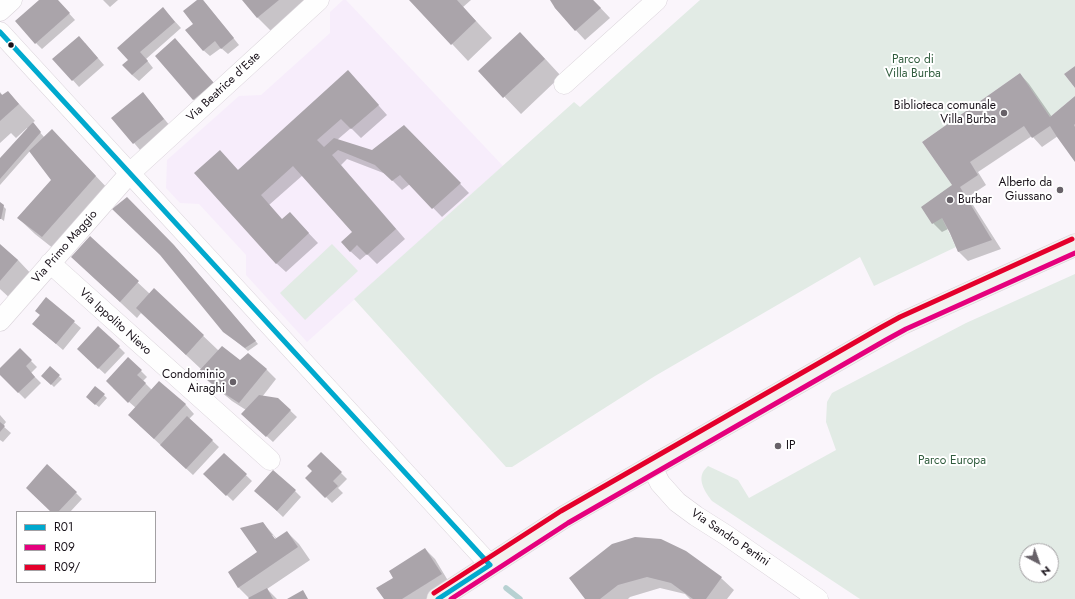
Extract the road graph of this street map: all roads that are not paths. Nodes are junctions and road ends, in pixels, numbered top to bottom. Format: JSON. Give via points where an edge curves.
{"nodes":[{"id":1,"x":12,"y":0,"type":"edge"},
{"id":2,"x":319,"y":0,"type":"edge"},
{"id":3,"x":657,"y":0,"type":"edge"},
{"id":4,"x":0,"y":11,"type":"edge"},
{"id":5,"x":0,"y":32,"type":"edge"},
{"id":6,"x":564,"y":84,"type":"dead end"},
{"id":7,"x":130,"y":173,"type":"junction"},
{"id":8,"x":1075,"y":245,"type":"edge"},
{"id":9,"x":50,"y":263,"type":"junction"},
{"id":10,"x":0,"y":321,"type":"edge"},
{"id":11,"x":270,"y":460,"type":"dead end"},
{"id":12,"x":652,"y":467,"type":"junction"},
{"id":13,"x":490,"y":565,"type":"junction"},
{"id":14,"x":438,"y":599,"type":"edge"},
{"id":15,"x":818,"y":599,"type":"edge"}],
"edges":[{"from":1,"to":4,"type":"street"},
{"from":2,"to":7,"type":"street","name":"Via Beatrice d'Este"},
{"from":3,"to":6,"type":"street"},
{"from":5,"to":7,"type":"street"},
{"from":7,"to":9,"type":"street","name":"Via Primo Maggio"},
{"from":7,"to":13,"type":"street"},
{"from":8,"to":12,"type":"main road","via":[[903,323]]},
{"from":9,"to":10,"type":"street","name":"Via Primo Maggio"},
{"from":9,"to":11,"type":"street","name":"Via Ippolito Nievo"},
{"from":12,"to":13,"type":"main road","via":[[564,517]]},
{"from":12,"to":15,"type":"street","name":"Via Sandro Pertini","via":[[660,483],[677,502]]},
{"from":13,"to":14,"type":"main road"}]}
